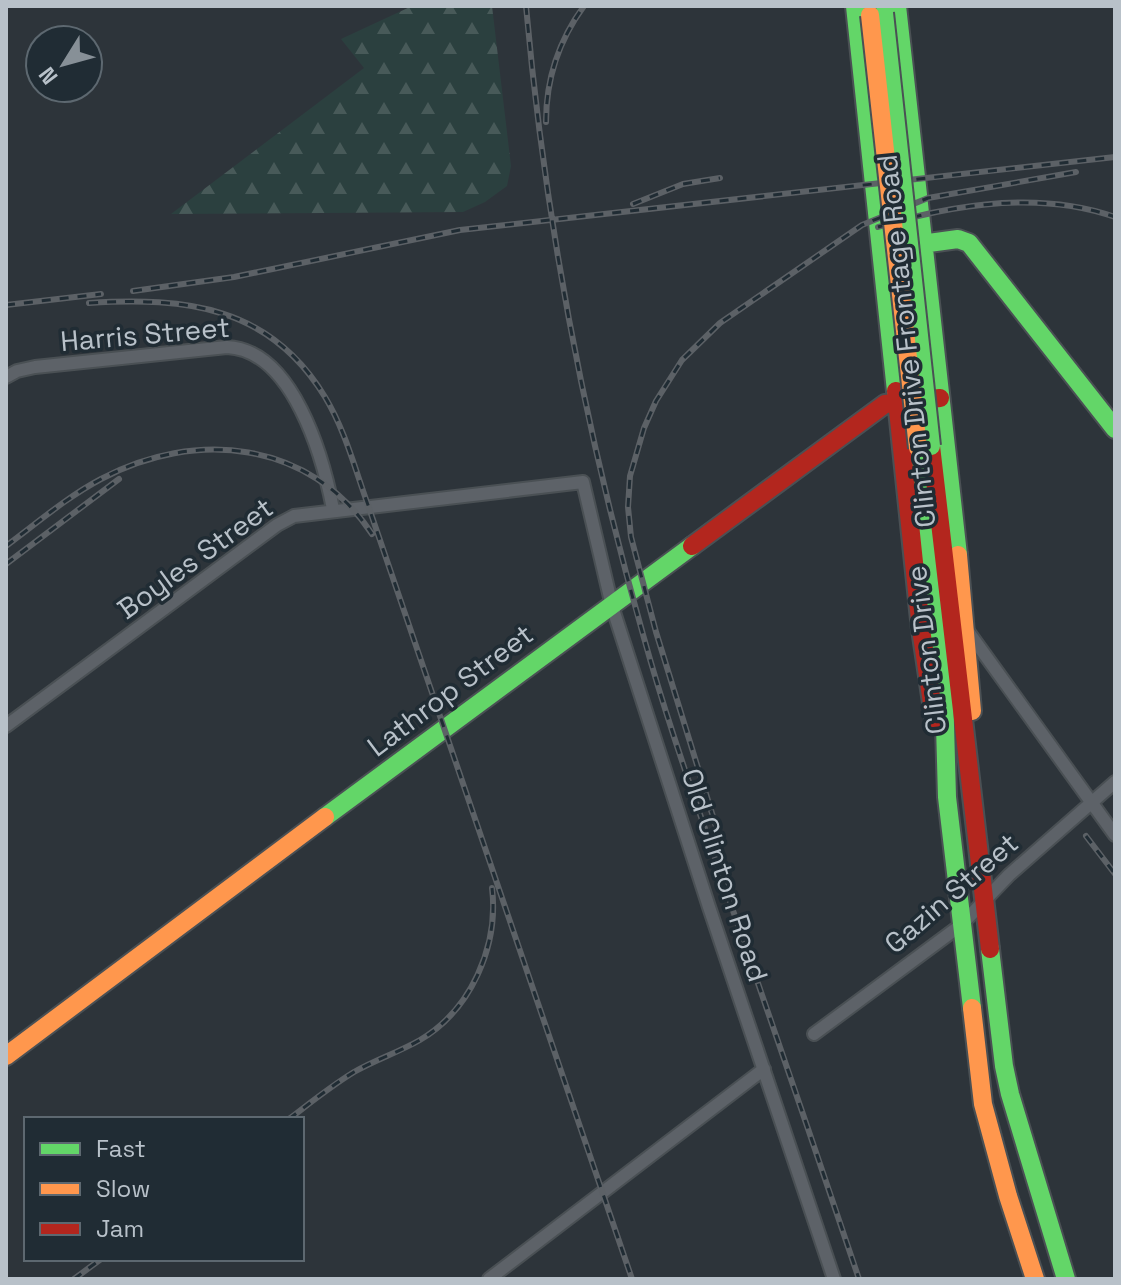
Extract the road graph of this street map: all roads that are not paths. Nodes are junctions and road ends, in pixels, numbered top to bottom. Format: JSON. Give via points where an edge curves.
{"nodes":[{"id":1,"x":876,"y":9,"type":"edge"},
{"id":2,"x":923,"y":244,"type":"junction"},
{"id":3,"x":881,"y":248,"type":"junction"},
{"id":4,"x":6,"y":377,"type":"edge"},
{"id":5,"x":940,"y":398,"type":"junction"},
{"id":6,"x":898,"y":402,"type":"junction"},
{"id":7,"x":1115,"y":429,"type":"edge"},
{"id":8,"x":924,"y":447,"type":"junction"},
{"id":9,"x":583,"y":482,"type":"joint"},
{"id":10,"x":333,"y":509,"type":"junction"},
{"id":11,"x":612,"y":606,"type":"junction"},
{"id":12,"x":966,"y":628,"type":"junction"},
{"id":13,"x":6,"y":726,"type":"edge"},
{"id":14,"x":1115,"y":782,"type":"edge"},
{"id":15,"x":947,"y":797,"type":"junction"},
{"id":16,"x":1090,"y":803,"type":"junction"},
{"id":17,"x":976,"y":814,"type":"junction"},
{"id":18,"x":1115,"y":835,"type":"edge"},
{"id":19,"x":986,"y":898,"type":"junction"},
{"id":20,"x":961,"y":925,"type":"junction"},
{"id":21,"x":814,"y":1034,"type":"dead end"},
{"id":22,"x":6,"y":1056,"type":"edge"},
{"id":23,"x":764,"y":1069,"type":"junction"},
{"id":24,"x":1056,"y":1248,"type":"junction"},
{"id":25,"x":1028,"y":1257,"type":"junction"},
{"id":26,"x":489,"y":1279,"type":"edge"},
{"id":27,"x":834,"y":1279,"type":"edge"},
{"id":28,"x":1035,"y":1279,"type":"edge"},
{"id":29,"x":1066,"y":1279,"type":"edge"}],
"edges":[{"from":1,"to":2,"type":"street","name":"Clinton Drive Frontage Road"},
{"from":1,"to":3,"type":"street","name":"Clinton Drive Frontage Road"},
{"from":1,"to":8,"type":"street","name":"Clinton Drive","bridge":true},
{"from":2,"to":3,"type":"street"},
{"from":2,"to":5,"type":"street","name":"Clinton Drive Frontage Road"},
{"from":2,"to":7,"type":"street","via":[[958,239],[969,243]]},
{"from":3,"to":6,"type":"street","name":"Clinton Drive Frontage Road"},
{"from":4,"to":10,"type":"street","name":"Harris Street","via":[[35,367],[245,349],[277,376],[299,406]]},
{"from":5,"to":6,"type":"street","name":"Lathrop Street"},
{"from":5,"to":12,"type":"street","name":"Clinton Drive Frontage Road"},
{"from":6,"to":11,"type":"street","name":"Lathrop Street","via":[[885,404]]},
{"from":6,"to":15,"type":"street","name":"Clinton Drive Frontage Road","via":[[921,629]]},
{"from":8,"to":15,"type":"street","name":"Clinton Drive","via":[[944,689]]},
{"from":8,"to":17,"type":"street","name":"Clinton Drive"},
{"from":9,"to":10,"type":"street","name":"Boyles Street"},
{"from":9,"to":11,"type":"street","name":"Old Clinton Road"},
{"from":10,"to":13,"type":"street","name":"Boyles Street","via":[[303,513],[277,525]]},
{"from":11,"to":22,"type":"street","name":"Lathrop Street"},
{"from":11,"to":23,"type":"street","name":"Old Clinton Road"},
{"from":12,"to":16,"type":"street"},
{"from":12,"to":17,"type":"street","name":"Clinton Drive Frontage Road","via":[[979,788]]},
{"from":14,"to":16,"type":"street","name":"Gazin Street"},
{"from":15,"to":20,"type":"street","name":"Clinton Drive"},
{"from":16,"to":18,"type":"street"},
{"from":16,"to":19,"type":"street","name":"Gazin Street"},
{"from":17,"to":19,"type":"street","name":"Clinton Drive"},
{"from":19,"to":20,"type":"street","name":"Gazin Street"},
{"from":19,"to":24,"type":"street","name":"Clinton Drive","via":[[1015,1123]]},
{"from":20,"to":21,"type":"street","name":"Gazin Street"},
{"from":20,"to":25,"type":"street","name":"Clinton Drive","via":[[983,1104]]},
{"from":23,"to":26,"type":"street"},
{"from":23,"to":27,"type":"street","name":"Old Clinton Road"},
{"from":24,"to":25,"type":"street"},
{"from":24,"to":29,"type":"street","name":"Clinton Drive"},
{"from":25,"to":28,"type":"street","name":"Clinton Drive"}]}
